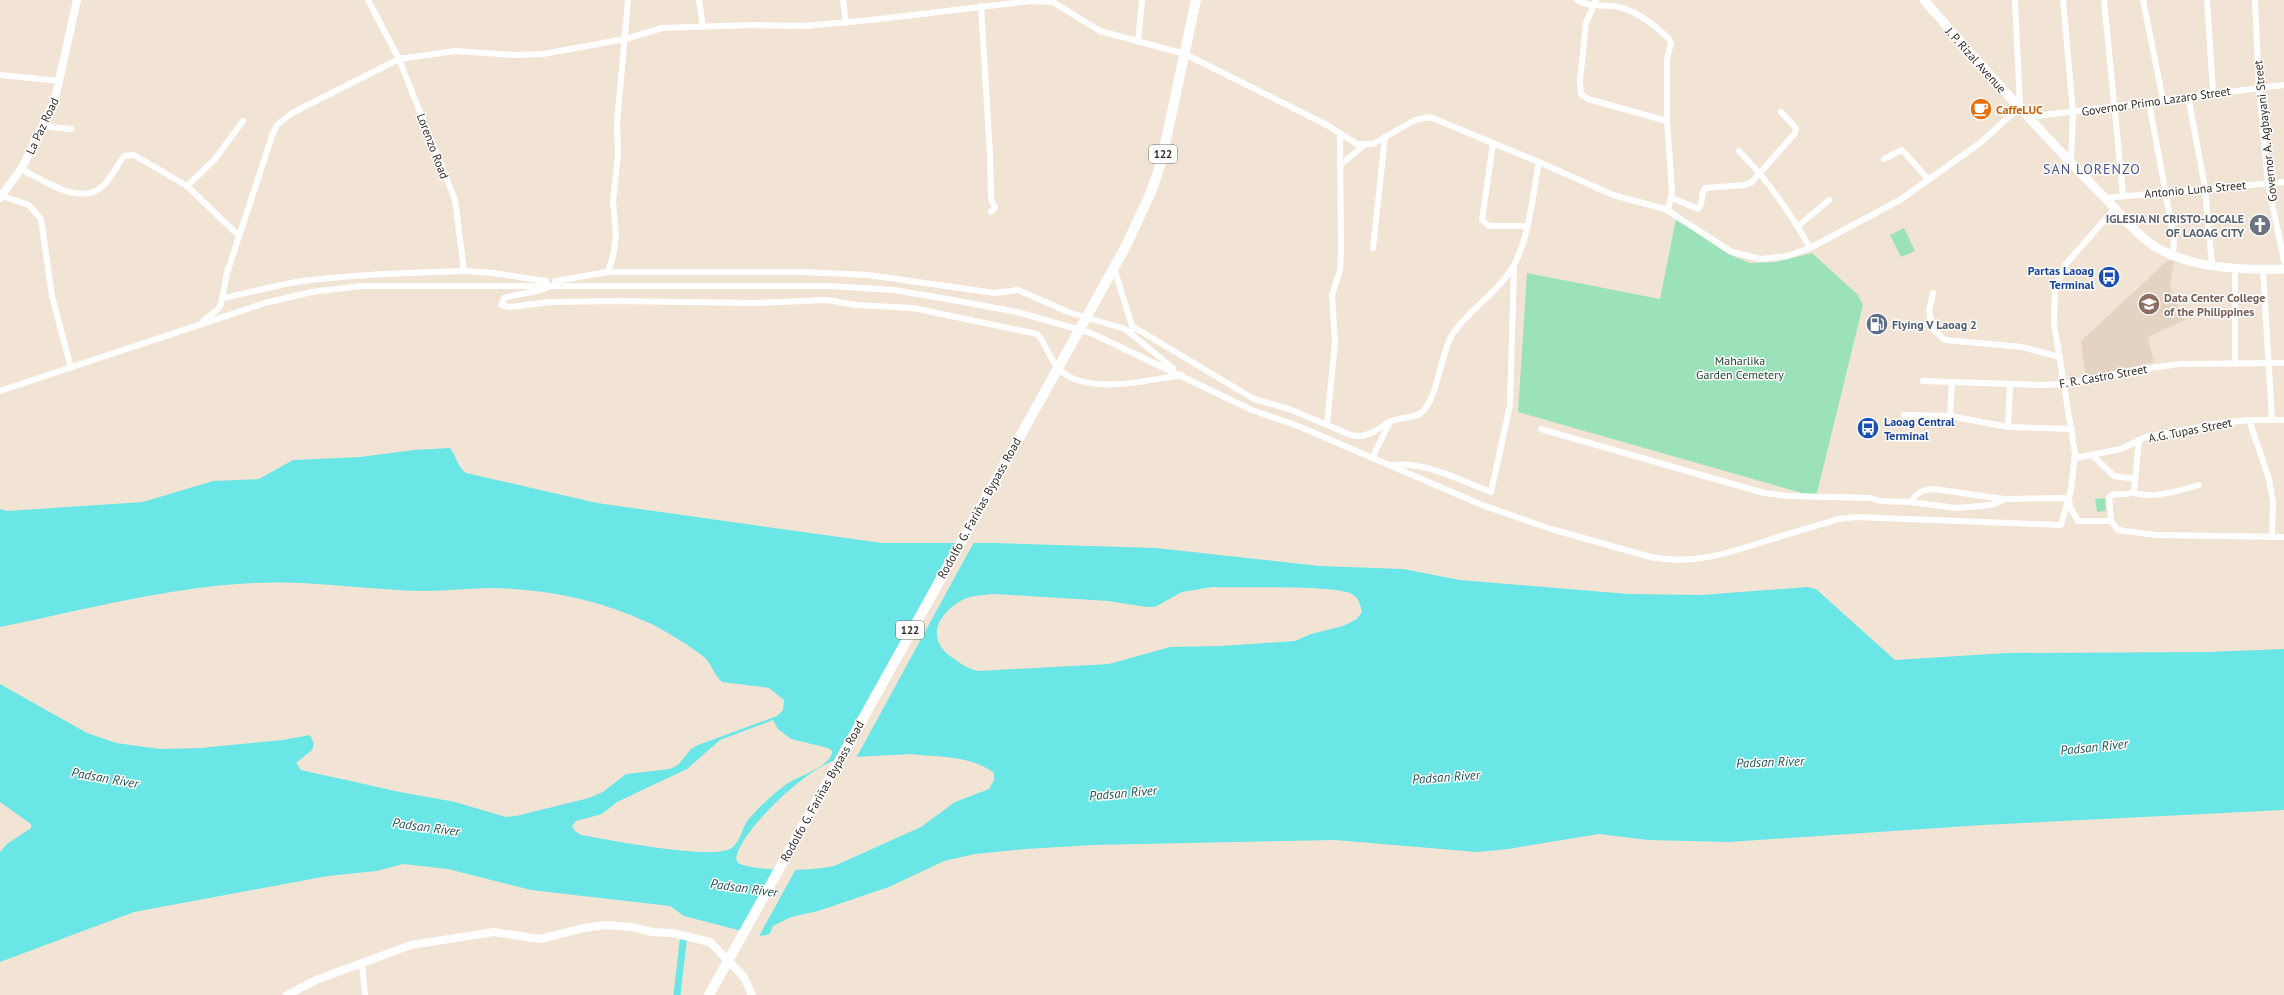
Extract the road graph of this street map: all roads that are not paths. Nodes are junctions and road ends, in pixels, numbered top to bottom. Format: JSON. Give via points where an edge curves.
{"nodes":[{"id":1,"x":77,"y":0,"type":"edge"},
{"id":2,"x":368,"y":0,"type":"edge"},
{"id":3,"x":628,"y":0,"type":"edge"},
{"id":4,"x":699,"y":0,"type":"edge"},
{"id":5,"x":843,"y":0,"type":"edge"},
{"id":6,"x":1142,"y":0,"type":"edge"},
{"id":7,"x":1196,"y":0,"type":"edge"},
{"id":8,"x":1577,"y":0,"type":"edge"},
{"id":9,"x":1924,"y":0,"type":"edge"},
{"id":10,"x":2015,"y":0,"type":"edge"},
{"id":11,"x":2063,"y":0,"type":"edge"},
{"id":12,"x":2104,"y":0,"type":"edge"},
{"id":13,"x":2143,"y":0,"type":"edge"},
{"id":14,"x":2207,"y":0,"type":"edge"},
{"id":15,"x":2255,"y":0,"type":"edge"},
{"id":16,"x":1595,"y":3,"type":"edge"},
{"id":17,"x":982,"y":6,"type":"junction"},
{"id":18,"x":846,"y":22,"type":"junction"},
{"id":19,"x":703,"y":27,"type":"junction"},
{"id":20,"x":625,"y":39,"type":"junction"},
{"id":21,"x":1138,"y":42,"type":"junction"},
{"id":22,"x":1185,"y":54,"type":"junction"},
{"id":23,"x":399,"y":59,"type":"junction"},
{"id":24,"x":0,"y":75,"type":"edge"},
{"id":25,"x":60,"y":81,"type":"junction"},
{"id":26,"x":2284,"y":85,"type":"edge"},
{"id":27,"x":2259,"y":87,"type":"junction"},
{"id":28,"x":2213,"y":92,"type":"junction"},
{"id":29,"x":2188,"y":96,"type":"junction"},
{"id":30,"x":2163,"y":100,"type":"junction"},
{"id":31,"x":2149,"y":102,"type":"junction"},
{"id":32,"x":2020,"y":107,"type":"junction"},
{"id":33,"x":2112,"y":107,"type":"junction"},
{"id":34,"x":1781,"y":112,"type":"dead end"},
{"id":35,"x":2074,"y":112,"type":"junction"},
{"id":36,"x":2029,"y":117,"type":"junction"},
{"id":37,"x":243,"y":121,"type":"dead end"},
{"id":38,"x":1667,"y":121,"type":"junction"},
{"id":39,"x":43,"y":126,"type":"junction"},
{"id":40,"x":71,"y":129,"type":"dead end"},
{"id":41,"x":1340,"y":134,"type":"junction"},
{"id":42,"x":1385,"y":137,"type":"junction"},
{"id":43,"x":1493,"y":143,"type":"junction"},
{"id":44,"x":1364,"y":146,"type":"junction"},
{"id":45,"x":1739,"y":151,"type":"dead end"},
{"id":46,"x":1884,"y":159,"type":"dead end"},
{"id":47,"x":1540,"y":162,"type":"junction"},
{"id":48,"x":2071,"y":162,"type":"junction"},
{"id":49,"x":1340,"y":165,"type":"junction"},
{"id":50,"x":21,"y":169,"type":"junction"},
{"id":51,"x":1760,"y":172,"type":"junction"},
{"id":52,"x":1929,"y":180,"type":"junction"},
{"id":53,"x":2284,"y":182,"type":"edge"},
{"id":54,"x":2268,"y":184,"type":"junction"},
{"id":55,"x":187,"y":186,"type":"junction"},
{"id":56,"x":2205,"y":188,"type":"junction"},
{"id":57,"x":2166,"y":192,"type":"junction"},
{"id":58,"x":2122,"y":196,"type":"junction"},
{"id":59,"x":1,"y":197,"type":"edge"},
{"id":60,"x":1672,"y":198,"type":"junction"},
{"id":61,"x":2105,"y":198,"type":"junction"},
{"id":62,"x":1829,"y":200,"type":"dead end"},
{"id":63,"x":2115,"y":208,"type":"junction"},
{"id":64,"x":1668,"y":211,"type":"junction"},
{"id":65,"x":991,"y":212,"type":"dead end"},
{"id":66,"x":1526,"y":226,"type":"junction"},
{"id":67,"x":1798,"y":226,"type":"junction"},
{"id":68,"x":239,"y":236,"type":"junction"},
{"id":69,"x":1373,"y":248,"type":"dead end"},
{"id":70,"x":1810,"y":248,"type":"junction"},
{"id":71,"x":2173,"y":256,"type":"junction"},
{"id":72,"x":2284,"y":261,"type":"edge"},
{"id":73,"x":2212,"y":265,"type":"junction"},
{"id":74,"x":1514,"y":266,"type":"junction"},
{"id":75,"x":1114,"y":268,"type":"junction"},
{"id":76,"x":2235,"y":269,"type":"junction"},
{"id":77,"x":2284,"y":269,"type":"edge"},
{"id":78,"x":2263,"y":270,"type":"junction"},
{"id":79,"x":464,"y":271,"type":"junction"},
{"id":80,"x":608,"y":272,"type":"junction"},
{"id":81,"x":558,"y":281,"type":"junction"},
{"id":82,"x":552,"y":285,"type":"junction"},
{"id":83,"x":1933,"y":293,"type":"dead end"},
{"id":84,"x":223,"y":298,"type":"junction"},
{"id":85,"x":200,"y":323,"type":"junction"},
{"id":86,"x":1132,"y":326,"type":"junction"},
{"id":87,"x":1135,"y":335,"type":"junction"},
{"id":88,"x":2060,"y":357,"type":"junction"},
{"id":89,"x":2268,"y":363,"type":"junction"},
{"id":90,"x":2284,"y":363,"type":"edge"},
{"id":91,"x":2235,"y":364,"type":"junction"},
{"id":92,"x":71,"y":368,"type":"junction"},
{"id":93,"x":1182,"y":376,"type":"junction"},
{"id":94,"x":1922,"y":381,"type":"dead end"},
{"id":95,"x":1952,"y":383,"type":"junction"},
{"id":96,"x":2010,"y":384,"type":"junction"},
{"id":97,"x":2064,"y":384,"type":"junction"},
{"id":98,"x":0,"y":391,"type":"edge"},
{"id":99,"x":1904,"y":415,"type":"dead end"},
{"id":100,"x":1950,"y":416,"type":"junction"},
{"id":101,"x":2248,"y":420,"type":"junction"},
{"id":102,"x":2272,"y":420,"type":"junction"},
{"id":103,"x":2284,"y":420,"type":"edge"},
{"id":104,"x":1390,"y":422,"type":"junction"},
{"id":105,"x":1327,"y":424,"type":"junction"},
{"id":106,"x":2008,"y":427,"type":"junction"},
{"id":107,"x":1541,"y":428,"type":"dead end"},
{"id":108,"x":2072,"y":429,"type":"junction"},
{"id":109,"x":2139,"y":440,"type":"junction"},
{"id":110,"x":2092,"y":455,"type":"junction"},
{"id":111,"x":1372,"y":458,"type":"junction"},
{"id":112,"x":2075,"y":458,"type":"junction"},
{"id":113,"x":1390,"y":466,"type":"junction"},
{"id":114,"x":2135,"y":479,"type":"junction"},
{"id":115,"x":2199,"y":484,"type":"dead end"},
{"id":116,"x":2133,"y":492,"type":"junction"},
{"id":117,"x":2069,"y":498,"type":"junction"},
{"id":118,"x":2006,"y":499,"type":"junction"},
{"id":119,"x":1910,"y":502,"type":"junction"},
{"id":120,"x":2111,"y":521,"type":"junction"},
{"id":121,"x":2272,"y":537,"type":"junction"},
{"id":122,"x":2284,"y":537,"type":"edge"},
{"id":123,"x":362,"y":963,"type":"junction"},
{"id":124,"x":287,"y":995,"type":"edge"},
{"id":125,"x":365,"y":995,"type":"edge"},
{"id":126,"x":709,"y":995,"type":"edge"},
{"id":127,"x":752,"y":995,"type":"edge"}],
"edges":[{"from":1,"to":25,"type":"street","name":"La Paz Road"},
{"from":2,"to":23,"type":"street","name":"Lorenzo Road"},
{"from":3,"to":20,"type":"street"},
{"from":4,"to":19,"type":"street"},
{"from":5,"to":18,"type":"street"},
{"from":6,"to":21,"type":"street"},
{"from":7,"to":22,"type":"main road","name":"Rodolfo G. Fariñas Bypass Road","number":"122"},
{"from":8,"to":16,"type":"street"},
{"from":9,"to":32,"type":"main road","name":"J. P. Rizal Avenue","via":[[1988,75]]},
{"from":10,"to":32,"type":"street"},
{"from":11,"to":35,"type":"street"},
{"from":12,"to":33,"type":"street"},
{"from":13,"to":30,"type":"street"},
{"from":14,"to":28,"type":"street"},
{"from":15,"to":27,"type":"street","name":"Governor A. Agbayani Street"},
{"from":16,"to":38,"type":"street","via":[[1626,10],[1648,22],[1669,39],[1671,43],[1667,59]]},
{"from":16,"to":38,"type":"street","via":[[1586,23],[1581,94],[1588,99]]},
{"from":17,"to":18,"type":"street"},
{"from":17,"to":21,"type":"street","via":[[1031,1],[1053,2],[1100,31]]},
{"from":17,"to":65,"type":"street","via":[[991,200],[994,208]]},
{"from":18,"to":19,"type":"street","via":[[804,26]]},
{"from":19,"to":20,"type":"street","via":[[662,28]]},
{"from":20,"to":23,"type":"street","via":[[543,54],[455,51]]},
{"from":20,"to":80,"type":"street","via":[[613,201],[616,236]]},
{"from":21,"to":22,"type":"street"},
{"from":22,"to":41,"type":"street","via":[[1251,85]]},
{"from":22,"to":75,"type":"main road","name":"Rodolfo G. Fariñas Bypass Road","number":"122","via":[[1161,163],[1144,207]]},
{"from":23,"to":68,"type":"street","via":[[292,113],[278,124]]},
{"from":23,"to":79,"type":"street","name":"Lorenzo Road","via":[[455,200]]},
{"from":24,"to":25,"type":"street"},
{"from":25,"to":39,"type":"street","name":"La Paz Road"},
{"from":26,"to":27,"type":"street","name":"Governor Primo Lazaro Street"},
{"from":27,"to":28,"type":"street","name":"Governor Primo Lazaro Street"},
{"from":27,"to":54,"type":"street","name":"Governor A. Agbayani Street"},
{"from":28,"to":29,"type":"street","name":"Governor Primo Lazaro Street"},
{"from":29,"to":30,"type":"street","name":"Governor Primo Lazaro Street"},
{"from":29,"to":56,"type":"street"},
{"from":30,"to":31,"type":"street","name":"Governor Primo Lazaro Street"},
{"from":31,"to":33,"type":"street","name":"Governor Primo Lazaro Street"},
{"from":31,"to":57,"type":"street"},
{"from":32,"to":36,"type":"main road","name":"J. P. Rizal Avenue"},
{"from":32,"to":52,"type":"street","via":[[1980,143]]},
{"from":33,"to":35,"type":"street","name":"Governor Primo Lazaro Street"},
{"from":33,"to":58,"type":"street"},
{"from":34,"to":51,"type":"street","via":[[1796,128],[1795,133]]},
{"from":35,"to":36,"type":"street","name":"Governor Primo Lazaro Street"},
{"from":35,"to":48,"type":"street"},
{"from":36,"to":48,"type":"main road","name":"J. P. Rizal Avenue"},
{"from":37,"to":55,"type":"street","via":[[215,159]]},
{"from":38,"to":60,"type":"street"},
{"from":39,"to":40,"type":"street"},
{"from":39,"to":50,"type":"street","name":"La Paz Road"},
{"from":41,"to":44,"type":"street"},
{"from":41,"to":49,"type":"street"},
{"from":42,"to":43,"type":"street","via":[[1426,116]]},
{"from":42,"to":44,"type":"street"},
{"from":42,"to":69,"type":"street"},
{"from":43,"to":47,"type":"street"},
{"from":43,"to":66,"type":"street","via":[[1482,220],[1489,226]]},
{"from":44,"to":49,"type":"street"},
{"from":45,"to":51,"type":"street"},
{"from":46,"to":52,"type":"street","via":[[1902,150]]},
{"from":47,"to":64,"type":"street","via":[[1613,195]]},
{"from":47,"to":66,"type":"street"},
{"from":48,"to":61,"type":"main road","name":"J. P. Rizal Avenue"},
{"from":49,"to":105,"type":"street","via":[[1341,251],[1340,270],[1332,295],[1335,342]]},
{"from":50,"to":55,"type":"street","via":[[67,191],[90,194],[103,186],[124,156],[130,154]]},
{"from":50,"to":59,"type":"street","name":"La Paz Road"},
{"from":51,"to":60,"type":"street","via":[[1752,182],[1745,185],[1705,188],[1698,209]]},
{"from":51,"to":67,"type":"street"},
{"from":52,"to":70,"type":"street","via":[[1900,200]]},
{"from":53,"to":54,"type":"street","name":"Antonio Luna Street"},
{"from":54,"to":56,"type":"street","name":"Antonio Luna Street"},
{"from":54,"to":72,"type":"street","name":"Governor A. Agbayani Street"},
{"from":55,"to":68,"type":"street"},
{"from":56,"to":57,"type":"street","name":"Antonio Luna Street"},
{"from":56,"to":73,"type":"street"},
{"from":57,"to":58,"type":"street","name":"Antonio Luna Street"},
{"from":57,"to":71,"type":"street","via":[[2174,239]]},
{"from":58,"to":61,"type":"street","name":"Antonio Luna Street"},
{"from":59,"to":92,"type":"street","via":[[29,205],[41,219],[52,296]]},
{"from":60,"to":64,"type":"street"},
{"from":61,"to":63,"type":"main road","name":"J. P. Rizal Avenue"},
{"from":62,"to":67,"type":"street"},
{"from":63,"to":71,"type":"main road","name":"J. P. Rizal Avenue","via":[[2153,245]]},
{"from":63,"to":88,"type":"street","via":[[2065,265],[2055,290],[2054,323]]},
{"from":64,"to":70,"type":"street","via":[[1722,246],[1743,256],[1775,258]]},
{"from":66,"to":74,"type":"street","via":[[1521,250]]},
{"from":67,"to":70,"type":"street"},
{"from":68,"to":84,"type":"street","via":[[223,286]]},
{"from":71,"to":73,"type":"main road","name":"J. P. Rizal Avenue"},
{"from":73,"to":76,"type":"main road","name":"J. P. Rizal Avenue"},
{"from":74,"to":104,"type":"street","via":[[1502,283],[1453,333],[1443,355],[1436,386],[1423,410],[1418,414]]},
{"from":74,"to":113,"type":"street","via":[[1510,405],[1491,492],[1420,466]]},
{"from":75,"to":86,"type":"street"},
{"from":75,"to":126,"type":"main road","name":"Rodolfo G. Fariñas Bypass Road","number":"122"},
{"from":76,"to":78,"type":"main road","name":"J. P. Rizal Avenue"},
{"from":76,"to":91,"type":"street"},
{"from":77,"to":78,"type":"main road","name":"J. P. Rizal Avenue"},
{"from":78,"to":89,"type":"street"},
{"from":79,"to":81,"type":"street","via":[[493,273],[536,281]]},
{"from":79,"to":84,"type":"street","via":[[301,281]]},
{"from":80,"to":81,"type":"street"},
{"from":80,"to":87,"type":"street","via":[[803,272],[868,275],[989,293],[1018,290],[1068,312],[1125,329]]},
{"from":81,"to":82,"type":"street"},
{"from":82,"to":85,"type":"street","via":[[360,286],[305,293]]},
{"from":82,"to":93,"type":"street","via":[[828,286],[894,290],[1017,312],[1091,333]]},
{"from":82,"to":93,"type":"street","via":[[528,294],[504,298],[501,305],[510,307],[551,302],[615,301],[756,303],[827,300],[856,305],[913,308],[1037,334],[1042,339],[1050,359],[1061,372],[1080,382],[1127,384]]},
{"from":83,"to":88,"type":"street","via":[[1929,311],[1933,329],[1945,340],[2022,347]]},
{"from":84,"to":85,"type":"street","via":[[218,309]]},
{"from":85,"to":92,"type":"street"},
{"from":86,"to":87,"type":"street"},
{"from":86,"to":105,"type":"street","via":[[1254,399]]},
{"from":87,"to":93,"type":"street"},
{"from":88,"to":97,"type":"street"},
{"from":89,"to":90,"type":"street","name":"F. R. Castro Street"},
{"from":89,"to":91,"type":"street","name":"F. R. Castro Street"},
{"from":89,"to":102,"type":"street"},
{"from":91,"to":97,"type":"street","name":"F. R. Castro Street","via":[[2160,366]]},
{"from":92,"to":98,"type":"street"},
{"from":93,"to":111,"type":"street","via":[[1252,410],[1298,426]]},
{"from":94,"to":95,"type":"street","name":"F. R. Castro Street"},
{"from":95,"to":96,"type":"street","name":"F. R. Castro Street"},
{"from":95,"to":100,"type":"street"},
{"from":96,"to":97,"type":"street","name":"F. R. Castro Street"},
{"from":96,"to":106,"type":"street"},
{"from":97,"to":108,"type":"street"},
{"from":99,"to":100,"type":"street"},
{"from":100,"to":106,"type":"street"},
{"from":101,"to":102,"type":"street","name":"A.G. Tupas Street"},
{"from":101,"to":109,"type":"street","name":"A.G. Tupas Street","via":[[2213,424]]},
{"from":101,"to":121,"type":"street","via":[[2270,479],[2273,502]]},
{"from":102,"to":103,"type":"street","name":"A.G. Tupas Street"},
{"from":104,"to":105,"type":"street","via":[[1362,437],[1350,435]]},
{"from":104,"to":111,"type":"street"},
{"from":106,"to":108,"type":"street"},
{"from":107,"to":119,"type":"street","via":[[1764,493]]},
{"from":108,"to":112,"type":"street"},
{"from":109,"to":110,"type":"street","name":"A.G. Tupas Street","via":[[2121,449]]},
{"from":109,"to":114,"type":"street"},
{"from":110,"to":112,"type":"street","name":"A.G. Tupas Street"},
{"from":110,"to":114,"type":"street","via":[[2114,476]]},
{"from":111,"to":113,"type":"street"},
{"from":112,"to":117,"type":"street"},
{"from":113,"to":117,"type":"street","via":[[1489,508],[1551,529],[1662,560],[1693,560],[1716,556],[1839,519],[1856,517],[2061,526]]},
{"from":114,"to":116,"type":"street"},
{"from":115,"to":116,"type":"street","via":[[2168,492],[2143,495]]},
{"from":116,"to":120,"type":"street","via":[[2110,496]]},
{"from":117,"to":118,"type":"street"},
{"from":117,"to":120,"type":"street","via":[[2070,507],[2078,521]]},
{"from":118,"to":119,"type":"street","via":[[1992,505],[1956,508]]},
{"from":118,"to":119,"type":"street","via":[[1934,489],[1922,490]]},
{"from":120,"to":121,"type":"street","via":[[2121,532]]},
{"from":121,"to":122,"type":"street"},
{"from":123,"to":124,"type":"street","via":[[316,980]]},
{"from":123,"to":125,"type":"street"},
{"from":123,"to":127,"type":"street","via":[[411,946],[472,934],[494,932],[540,939],[605,925],[632,927],[710,942],[744,977]]}]}
